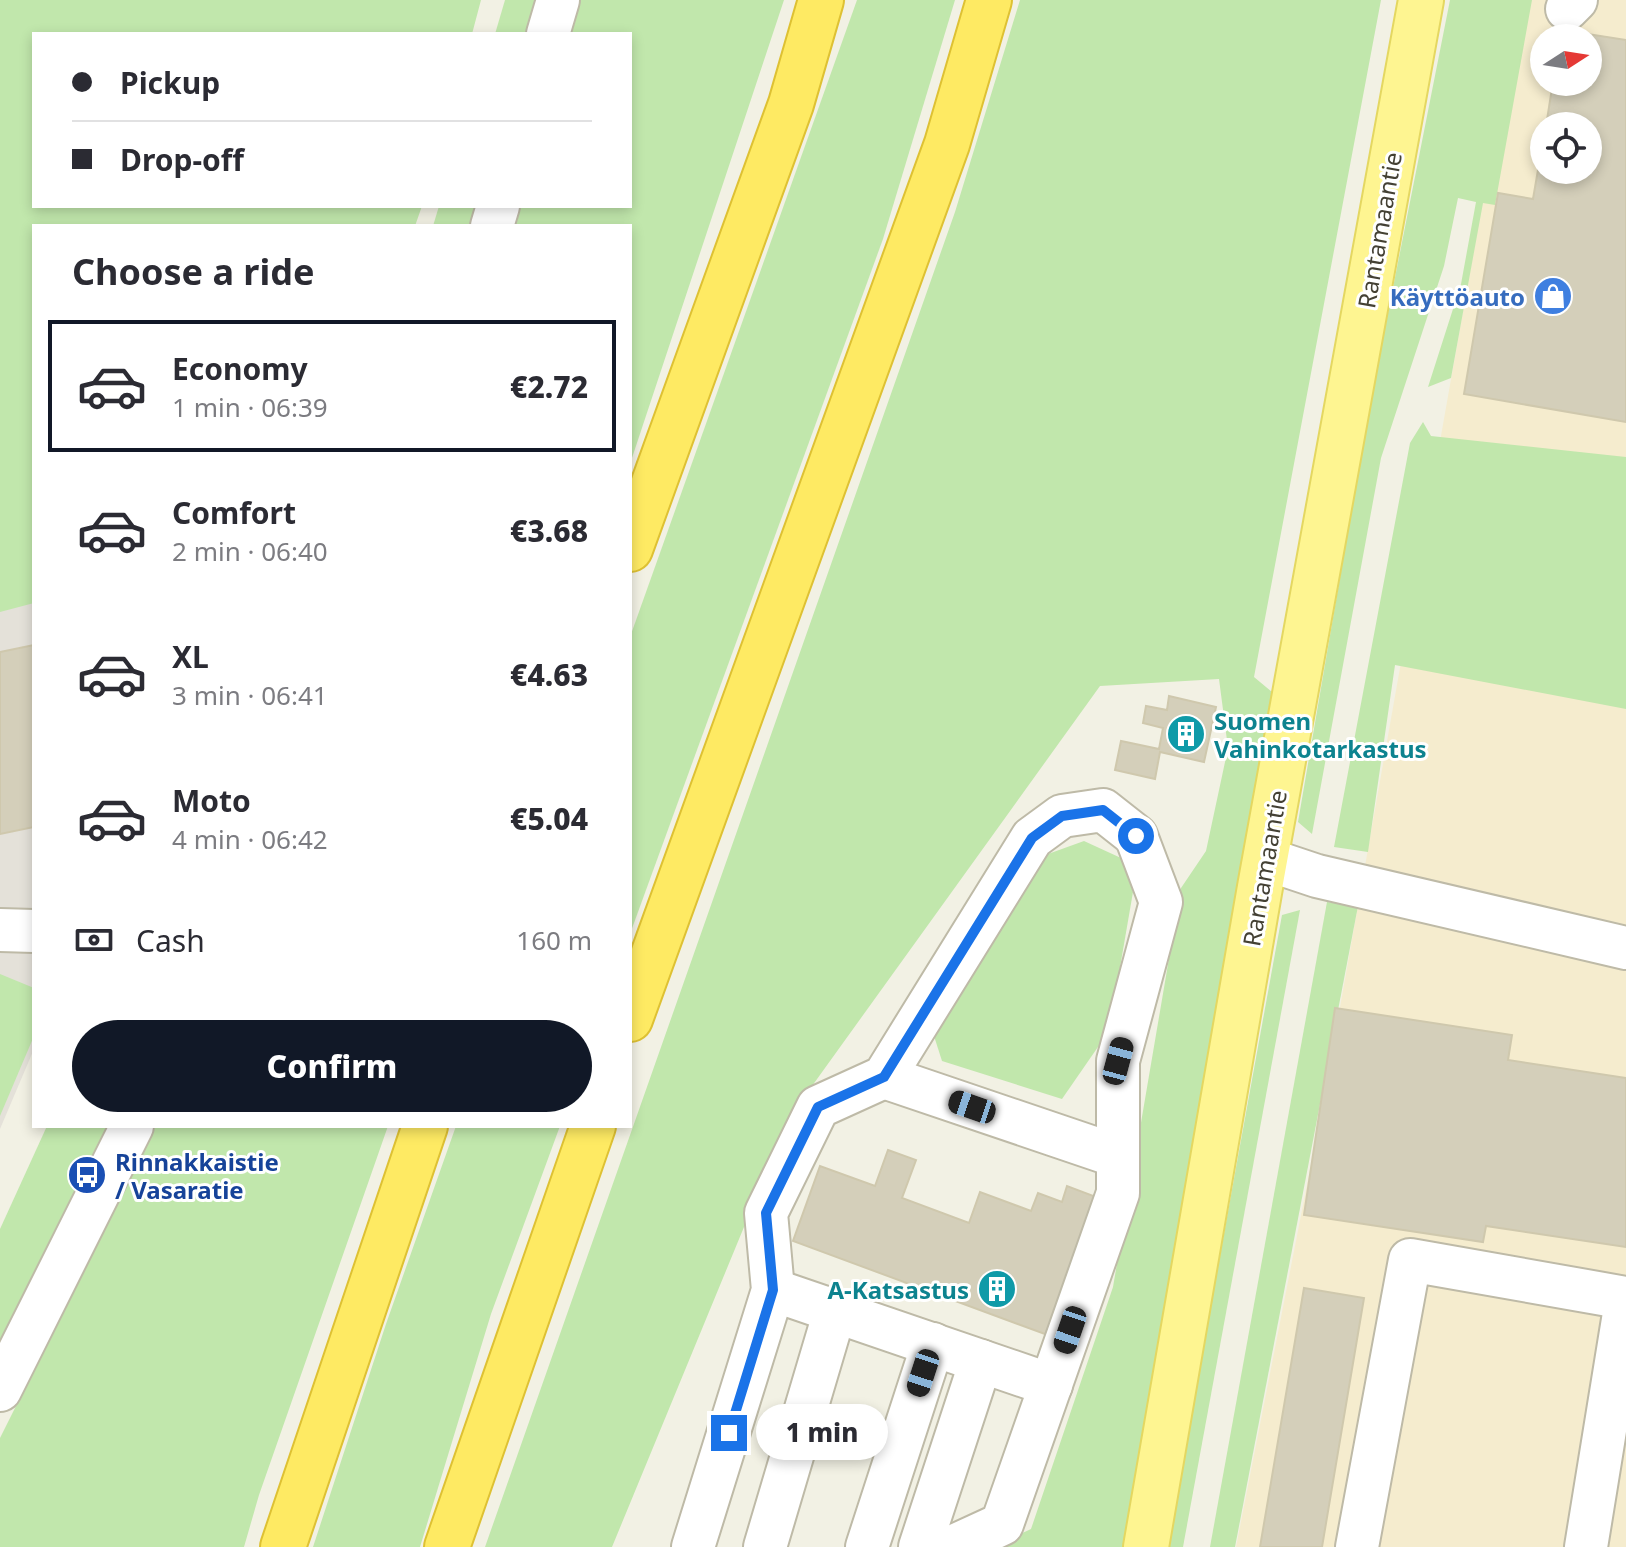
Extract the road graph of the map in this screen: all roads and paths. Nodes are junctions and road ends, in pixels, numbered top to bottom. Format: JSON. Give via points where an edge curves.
{"nodes":[{"id":1,"x":558,"y":0,"type":"edge"},
{"id":2,"x":821,"y":0,"type":"edge"},
{"id":3,"x":989,"y":0,"type":"edge"},
{"id":4,"x":1421,"y":0,"type":"edge"},
{"id":5,"x":549,"y":32,"type":"edge"},
{"id":6,"x":632,"y":543,"type":"edge"},
{"id":7,"x":1266,"y":859,"type":"junction"},
{"id":8,"x":0,"y":930,"type":"edge"},
{"id":9,"x":32,"y":931,"type":"edge"},
{"id":10,"x":1626,"y":948,"type":"edge"},
{"id":11,"x":632,"y":1013,"type":"edge"},
{"id":12,"x":884,"y":1077,"type":"junction"},
{"id":13,"x":131,"y":1128,"type":"edge"},
{"id":14,"x":424,"y":1128,"type":"edge"},
{"id":15,"x":592,"y":1128,"type":"edge"},
{"id":16,"x":1117,"y":1156,"type":"junction"},
{"id":17,"x":773,"y":1290,"type":"junction"},
{"id":18,"x":1626,"y":1300,"type":"edge"},
{"id":19,"x":835,"y":1311,"type":"junction"},
{"id":20,"x":933,"y":1344,"type":"junction"},
{"id":21,"x":981,"y":1361,"type":"junction"},
{"id":22,"x":1051,"y":1385,"type":"junction"},
{"id":23,"x":0,"y":1390,"type":"edge"},
{"id":24,"x":283,"y":1547,"type":"edge"},
{"id":25,"x":447,"y":1547,"type":"edge"},
{"id":26,"x":693,"y":1547,"type":"edge"},
{"id":27,"x":765,"y":1547,"type":"edge"},
{"id":28,"x":867,"y":1547,"type":"edge"},
{"id":29,"x":920,"y":1547,"type":"edge"},
{"id":30,"x":952,"y":1547,"type":"edge"},
{"id":31,"x":1146,"y":1547,"type":"edge"},
{"id":32,"x":1357,"y":1547,"type":"edge"},
{"id":33,"x":1586,"y":1547,"type":"edge"}],
"edges":[{"from":1,"to":5,"type":"street"},
{"from":2,"to":6,"type":"highway","via":[[791,104]]},
{"from":3,"to":11,"type":"highway","via":[[947,144]]},
{"from":4,"to":7,"type":"main road","name":"Rantamaantie"},
{"from":7,"to":10,"type":"street","via":[[1317,876]]},
{"from":7,"to":31,"type":"main road","name":"Rantamaantie"},
{"from":8,"to":9,"type":"street"},
{"from":12,"to":16,"type":"street"},
{"from":12,"to":16,"type":"street","via":[[1032,838],[1062,816],[1103,810],[1136,836],[1161,902],[1118,1061]]},
{"from":12,"to":17,"type":"street","via":[[818,1107],[766,1213]]},
{"from":13,"to":23,"type":"street"},
{"from":14,"to":24,"type":"highway"},
{"from":15,"to":25,"type":"highway"},
{"from":16,"to":22,"type":"street","via":[[1118,1193]]},
{"from":17,"to":19,"type":"street"},
{"from":17,"to":26,"type":"street"},
{"from":18,"to":32,"type":"street","via":[[1410,1260]]},
{"from":18,"to":33,"type":"street"},
{"from":19,"to":20,"type":"street"},
{"from":19,"to":27,"type":"street"},
{"from":20,"to":21,"type":"street"},
{"from":20,"to":28,"type":"street"},
{"from":21,"to":22,"type":"street"},
{"from":21,"to":29,"type":"street"},
{"from":22,"to":30,"type":"street","via":[[1002,1524]]}]}
